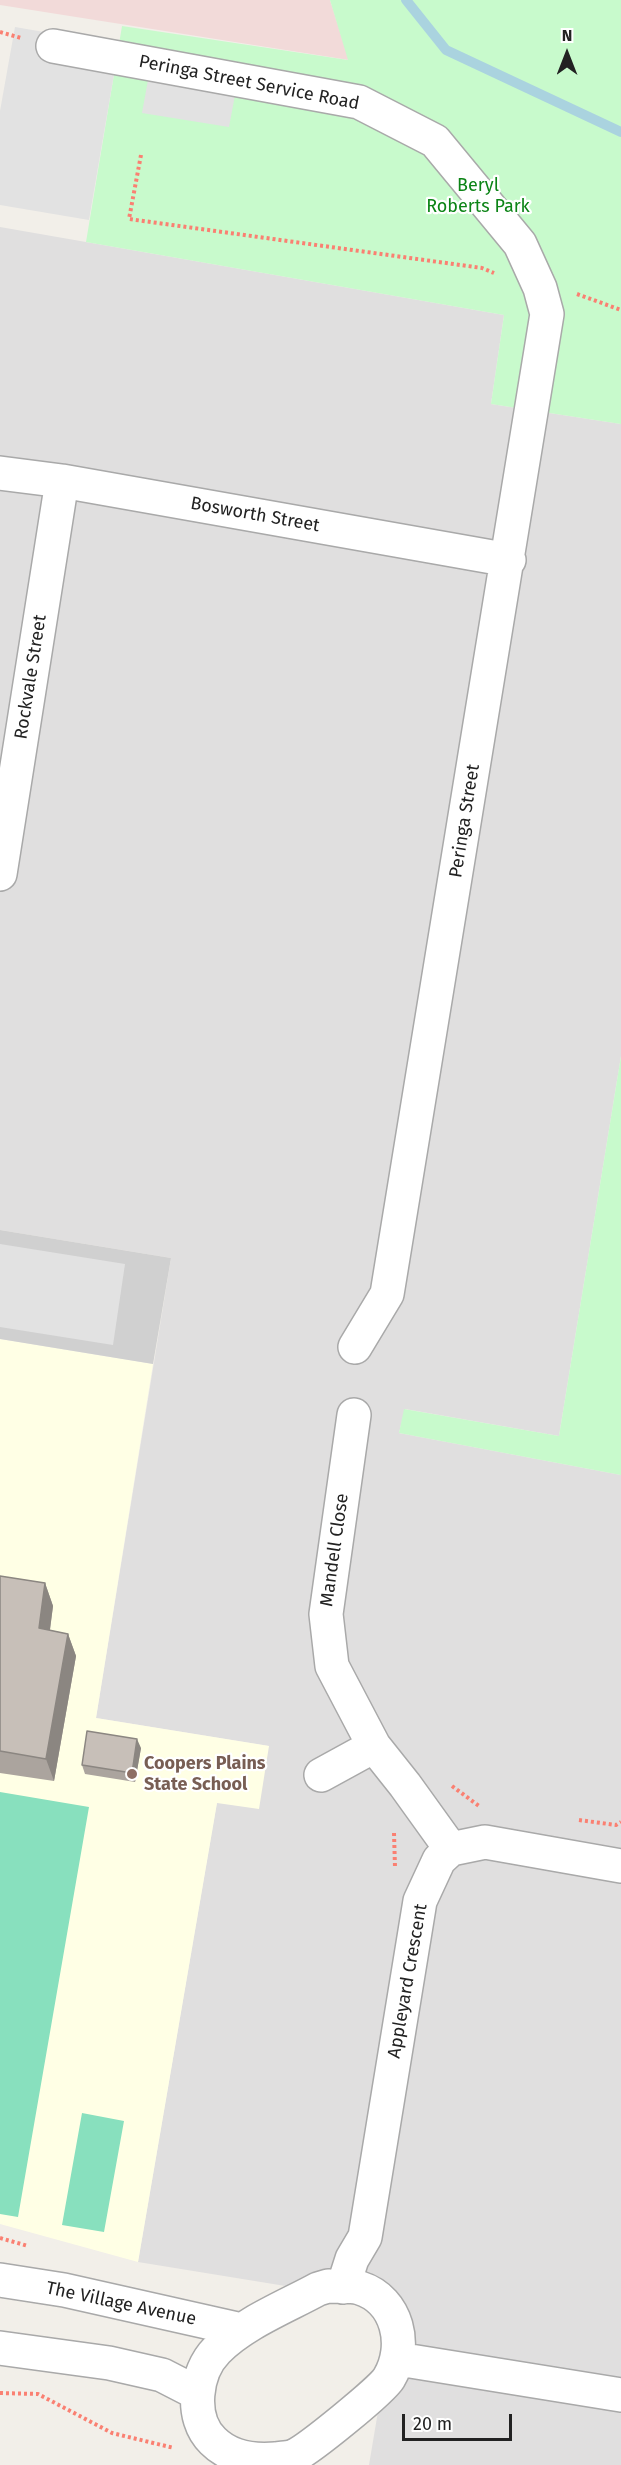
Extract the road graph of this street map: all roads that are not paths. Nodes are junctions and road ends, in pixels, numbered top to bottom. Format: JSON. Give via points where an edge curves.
{"nodes":[{"id":1,"x":53,"y":46,"type":"dead end"},
{"id":2,"x":554,"y":289,"type":"joint"},
{"id":3,"x":0,"y":473,"type":"edge"},
{"id":4,"x":62,"y":481,"type":"junction"},
{"id":5,"x":509,"y":560,"type":"junction"},
{"id":6,"x":0,"y":874,"type":"edge"},
{"id":7,"x":355,"y":1347,"type":"dead end"},
{"id":8,"x":354,"y":1415,"type":"dead end"},
{"id":9,"x":374,"y":1746,"type":"junction"},
{"id":10,"x":321,"y":1775,"type":"dead end"},
{"id":11,"x":451,"y":1849,"type":"junction"},
{"id":12,"x":621,"y":1866,"type":"edge"},
{"id":13,"x":0,"y":2280,"type":"edge"},
{"id":14,"x":344,"y":2287,"type":"junction"},
{"id":15,"x":242,"y":2330,"type":"junction"},
{"id":16,"x":0,"y":2348,"type":"edge"},
{"id":17,"x":398,"y":2359,"type":"junction"},
{"id":18,"x":197,"y":2392,"type":"junction"},
{"id":19,"x":621,"y":2395,"type":"edge"},
{"id":20,"x":296,"y":2460,"type":"edge"}],
"edges":[{"from":1,"to":2,"type":"street","name":"Peringa Street Service Road","via":[[359,102],[435,141]]},
{"from":2,"to":5,"type":"street","name":"Peringa Street"},
{"from":3,"to":4,"type":"street","name":"Bosworth Street"},
{"from":4,"to":5,"type":"street","name":"Bosworth Street"},
{"from":4,"to":6,"type":"street","name":"Rockvale Street"},
{"from":5,"to":7,"type":"street","name":"Peringa Street","via":[[387,1294]]},
{"from":8,"to":9,"type":"street","name":"Mandell Close","via":[[326,1614],[332,1666]]},
{"from":9,"to":10,"type":"street"},
{"from":9,"to":11,"type":"street","name":"Mandell Close"},
{"from":11,"to":12,"type":"street","via":[[485,1842]]},
{"from":11,"to":14,"type":"street","name":"Appleyard Crescent","via":[[439,1860],[420,1901],[365,2237],[352,2259]]},
{"from":13,"to":15,"type":"street","name":"The Village Avenue","via":[[64,2290]]},
{"from":14,"to":15,"type":"street","via":[[318,2289]]},
{"from":14,"to":17,"type":"street","via":[[359,2288],[389,2307],[398,2333]]},
{"from":15,"to":18,"type":"street","via":[[216,2351],[203,2371]]},
{"from":16,"to":18,"type":"street","via":[[109,2363],[162,2375]]},
{"from":17,"to":19,"type":"street"},
{"from":17,"to":20,"type":"street","via":[[388,2380]]},
{"from":18,"to":20,"type":"street","via":[[201,2420],[212,2440],[222,2448],[247,2460]]}]}
